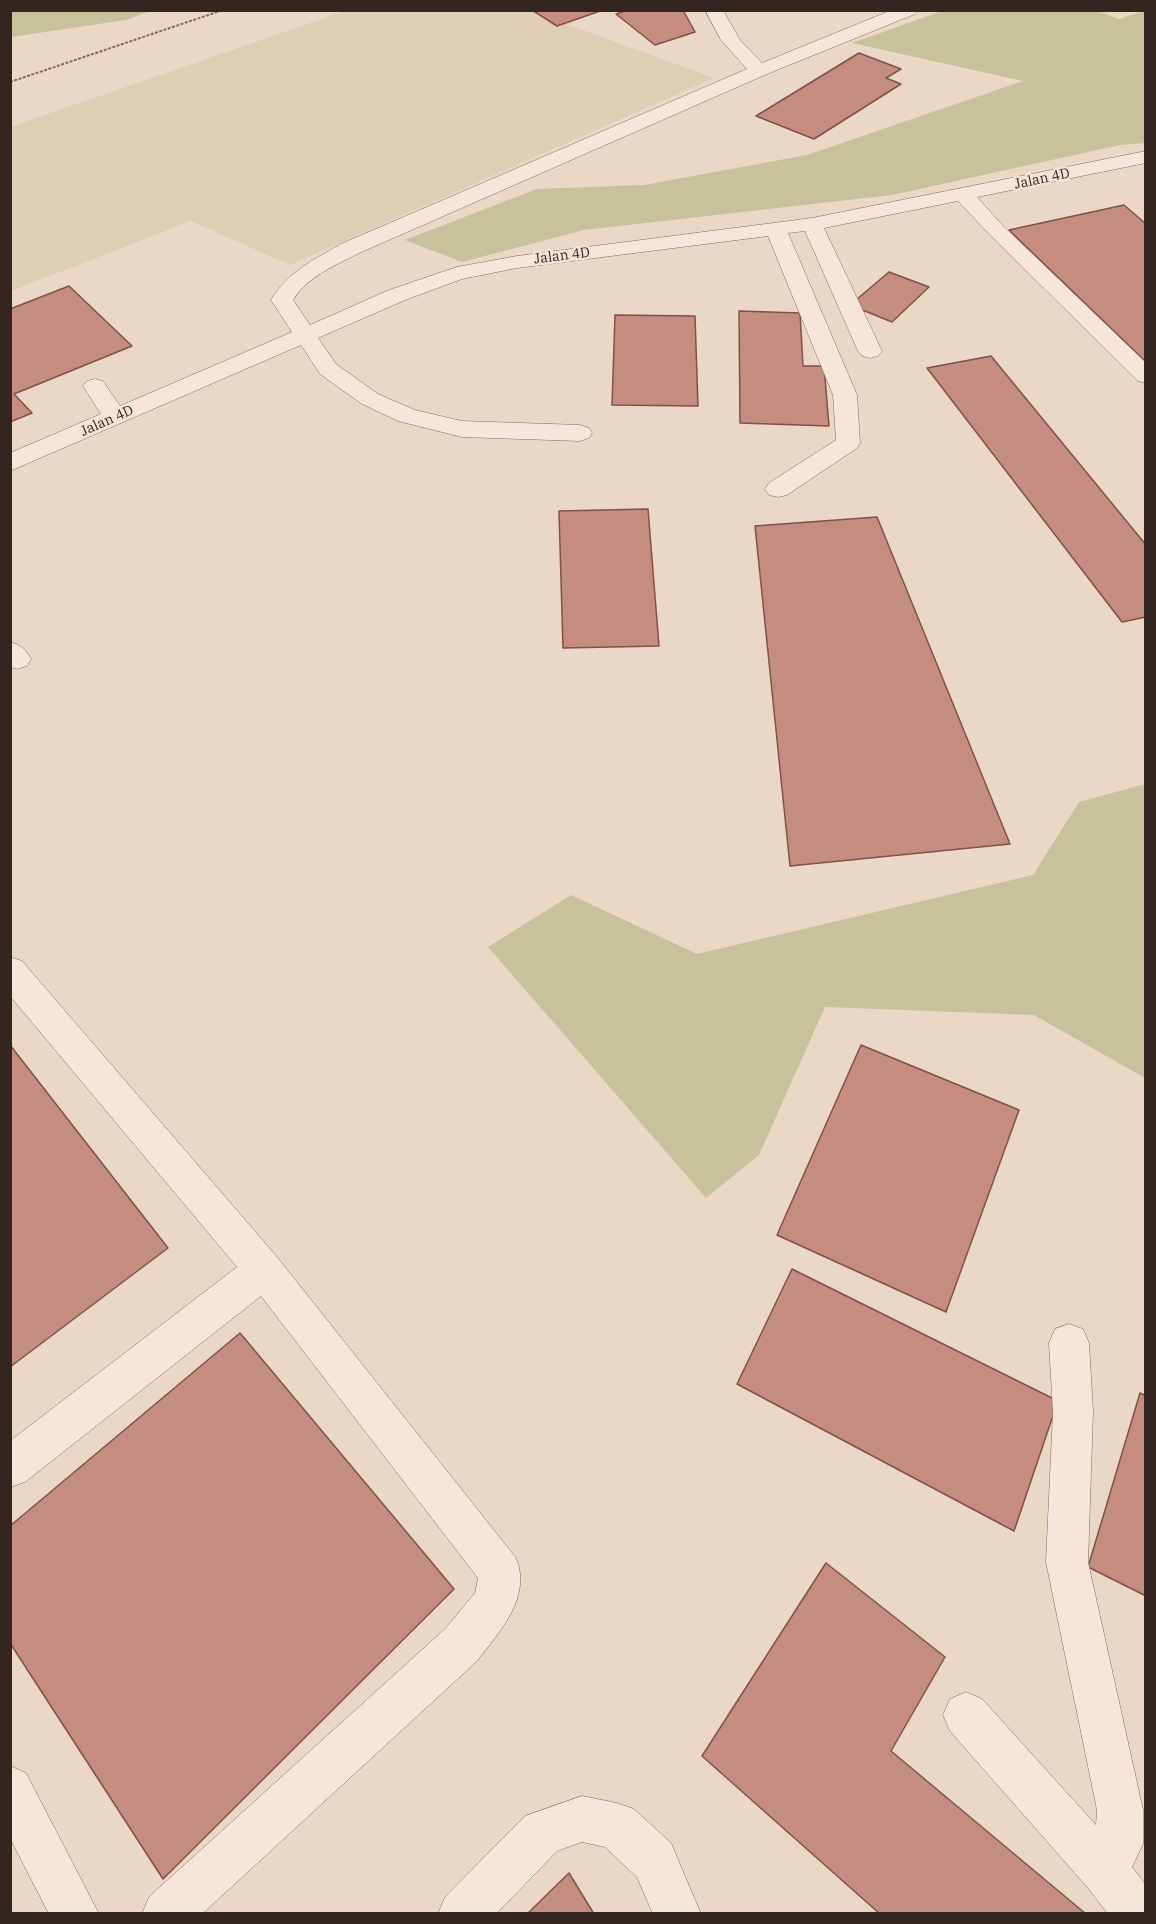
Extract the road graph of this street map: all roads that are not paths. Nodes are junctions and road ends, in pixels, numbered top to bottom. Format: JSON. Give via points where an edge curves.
{"nodes":[{"id":1,"x":714,"y":10,"type":"edge"},
{"id":2,"x":909,"y":10,"type":"edge"},
{"id":3,"x":760,"y":70,"type":"junction"},
{"id":4,"x":1146,"y":157,"type":"edge"},
{"id":5,"x":964,"y":195,"type":"junction"},
{"id":6,"x":812,"y":224,"type":"junction"},
{"id":7,"x":776,"y":229,"type":"junction"},
{"id":8,"x":304,"y":336,"type":"junction"},
{"id":9,"x":870,"y":351,"type":"dead end"},
{"id":10,"x":1146,"y":376,"type":"edge"},
{"id":11,"x":95,"y":386,"type":"dead end"},
{"id":12,"x":115,"y":417,"type":"junction"},
{"id":13,"x":580,"y":433,"type":"dead end"},
{"id":14,"x":10,"y":464,"type":"edge"},
{"id":15,"x":778,"y":489,"type":"dead end"},
{"id":16,"x":10,"y":971,"type":"edge"},
{"id":17,"x":264,"y":1269,"type":"junction"},
{"id":18,"x":1069,"y":1343,"type":"dead end"},
{"id":19,"x":10,"y":1467,"type":"edge"},
{"id":20,"x":966,"y":1715,"type":"dead end"},
{"id":21,"x":10,"y":1789,"type":"edge"},
{"id":22,"x":1105,"y":1871,"type":"junction"},
{"id":23,"x":75,"y":1914,"type":"edge"},
{"id":24,"x":166,"y":1914,"type":"edge"},
{"id":25,"x":462,"y":1914,"type":"edge"},
{"id":26,"x":677,"y":1914,"type":"edge"},
{"id":27,"x":1138,"y":1914,"type":"edge"}],
"edges":[{"from":1,"to":3,"type":"street","via":[[742,56]]},
{"from":2,"to":3,"type":"street","via":[[854,23]]},
{"from":3,"to":8,"type":"street","via":[[370,239],[298,278],[282,300]]},
{"from":4,"to":5,"type":"street","name":"Jalan 4D"},
{"from":5,"to":6,"type":"street","name":"Jalan 4D"},
{"from":5,"to":10,"type":"street"},
{"from":6,"to":7,"type":"street","name":"Jalan 4D"},
{"from":6,"to":9,"type":"street"},
{"from":7,"to":8,"type":"street","name":"Jalan 4D","via":[[517,262],[457,274],[397,295]]},
{"from":7,"to":15,"type":"street","via":[[845,395],[848,443]]},
{"from":8,"to":12,"type":"street","name":"Jalan 4D"},
{"from":8,"to":13,"type":"street","via":[[328,369],[345,383],[407,416],[462,429]]},
{"from":11,"to":12,"type":"street"},
{"from":12,"to":14,"type":"street","name":"Jalan 4D"},
{"from":16,"to":17,"type":"street"},
{"from":17,"to":19,"type":"street"},
{"from":17,"to":24,"type":"street","via":[[501,1573],[494,1604],[461,1645]]},
{"from":18,"to":22,"type":"street","via":[[1073,1412],[1067,1562],[1120,1810],[1119,1844]]},
{"from":20,"to":22,"type":"street"},
{"from":21,"to":23,"type":"street"},
{"from":22,"to":27,"type":"street"},
{"from":25,"to":26,"type":"street","via":[[543,1833],[582,1819],[617,1826],[654,1860]]}]}
